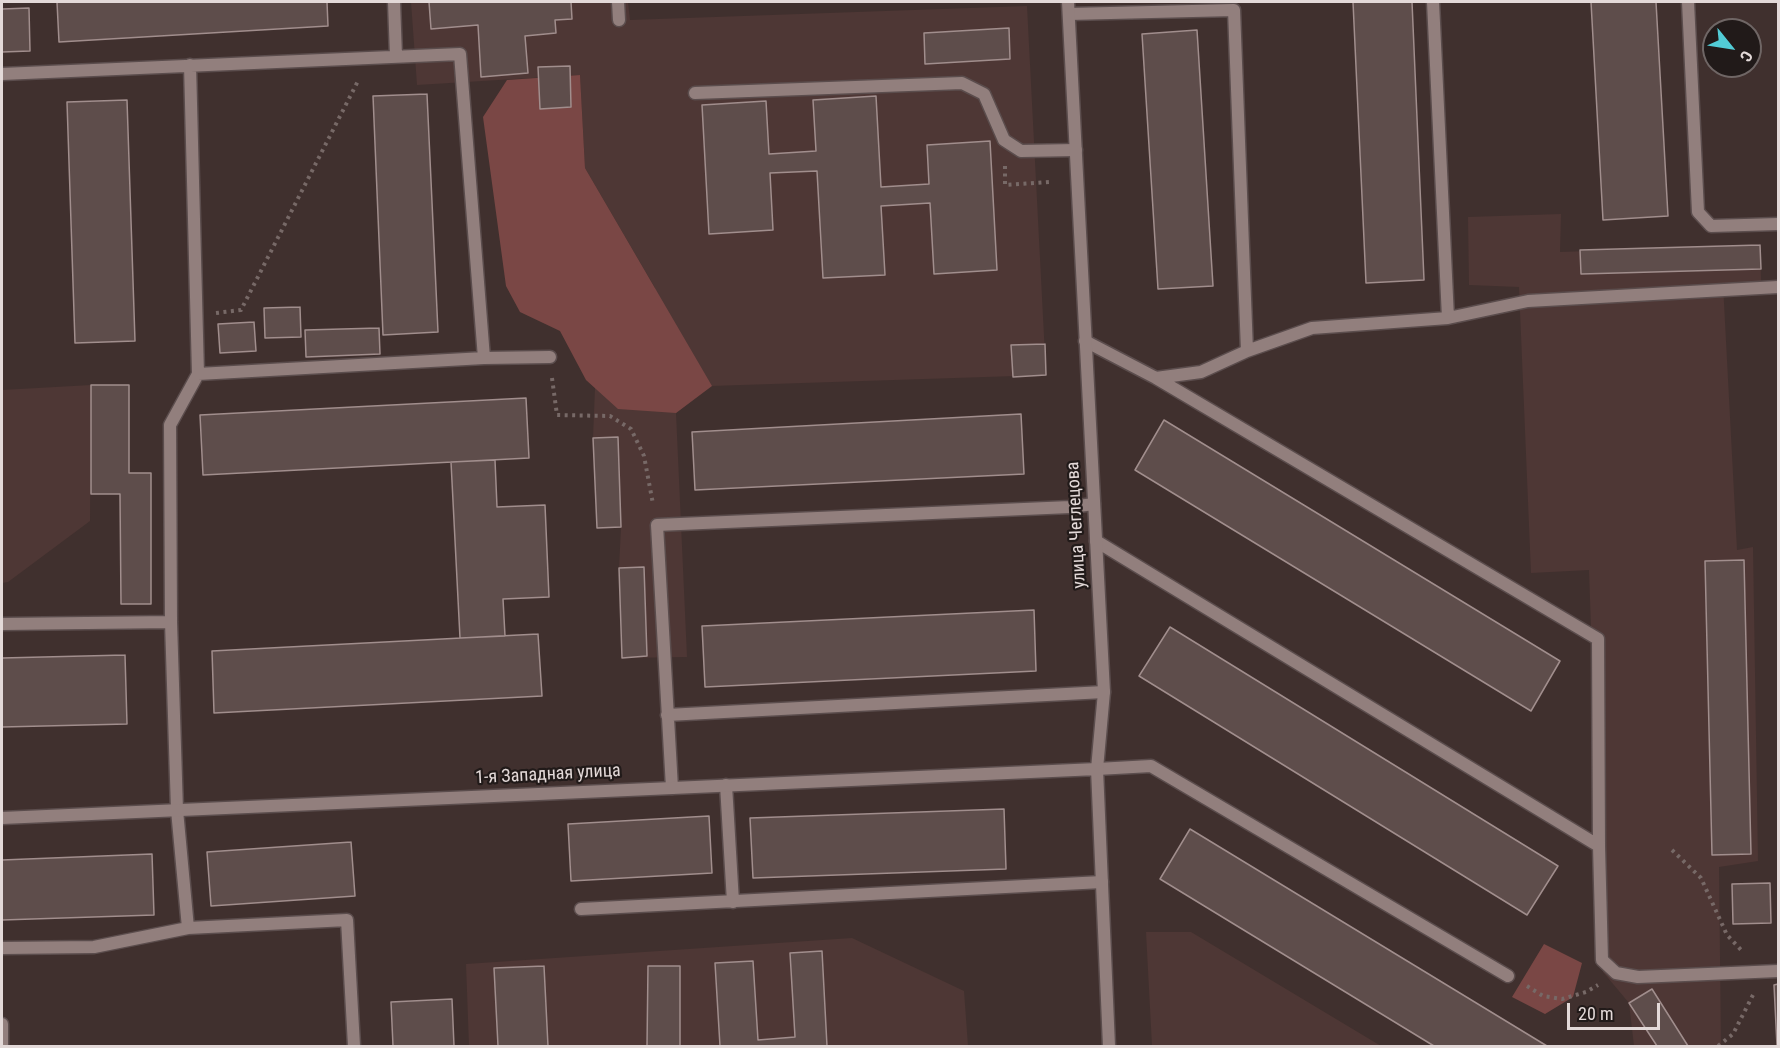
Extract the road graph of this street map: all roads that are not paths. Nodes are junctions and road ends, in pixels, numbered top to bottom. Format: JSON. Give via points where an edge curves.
{"nodes":[{"id":1,"x":394,"y":2,"type":"edge"},
{"id":2,"x":618,"y":2,"type":"edge"},
{"id":3,"x":1433,"y":2,"type":"edge"},
{"id":4,"x":1688,"y":2,"type":"edge"},
{"id":5,"x":1069,"y":8,"type":"edge"},
{"id":6,"x":620,"y":20,"type":"dead end"},
{"id":7,"x":396,"y":56,"type":"junction"},
{"id":8,"x":190,"y":65,"type":"junction"},
{"id":9,"x":2,"y":74,"type":"edge"},
{"id":10,"x":695,"y":93,"type":"dead end"},
{"id":11,"x":1076,"y":150,"type":"junction"},
{"id":12,"x":1779,"y":225,"type":"edge"},
{"id":13,"x":1779,"y":287,"type":"edge"},
{"id":14,"x":1448,"y":318,"type":"junction"},
{"id":15,"x":1085,"y":341,"type":"junction"},
{"id":16,"x":1248,"y":351,"type":"junction"},
{"id":17,"x":550,"y":357,"type":"road end"},
{"id":18,"x":484,"y":358,"type":"junction"},
{"id":19,"x":198,"y":374,"type":"junction"},
{"id":20,"x":1156,"y":378,"type":"junction"},
{"id":21,"x":1094,"y":504,"type":"junction"},
{"id":22,"x":1096,"y":541,"type":"junction"},
{"id":23,"x":171,"y":622,"type":"junction"},
{"id":24,"x":2,"y":624,"type":"edge"},
{"id":25,"x":1104,"y":692,"type":"junction"},
{"id":26,"x":667,"y":715,"type":"junction"},
{"id":27,"x":1096,"y":769,"type":"junction"},
{"id":28,"x":726,"y":785,"type":"junction"},
{"id":29,"x":672,"y":788,"type":"junction"},
{"id":30,"x":177,"y":810,"type":"junction"},
{"id":31,"x":2,"y":818,"type":"edge"},
{"id":32,"x":1599,"y":846,"type":"junction"},
{"id":33,"x":1102,"y":882,"type":"junction"},
{"id":34,"x":733,"y":902,"type":"junction"},
{"id":35,"x":581,"y":909,"type":"dead end"},
{"id":36,"x":188,"y":928,"type":"junction"},
{"id":37,"x":2,"y":948,"type":"edge"},
{"id":38,"x":1779,"y":971,"type":"edge"},
{"id":39,"x":1508,"y":976,"type":"road end"},
{"id":40,"x":2,"y":1024,"type":"edge"},
{"id":41,"x":2,"y":1047,"type":"edge"},
{"id":42,"x":354,"y":1047,"type":"edge"},
{"id":43,"x":1109,"y":1047,"type":"edge"}],
"edges":[{"from":1,"to":7,"type":"street"},
{"from":2,"to":6,"type":"street"},
{"from":3,"to":14,"type":"street"},
{"from":4,"to":12,"type":"street","via":[[1698,212],[1711,226]]},
{"from":5,"to":11,"type":"street","name":"улица Чеглецова"},
{"from":5,"to":16,"type":"street","via":[[1234,10]]},
{"from":7,"to":8,"type":"street"},
{"from":7,"to":18,"type":"street","via":[[460,54]]},
{"from":8,"to":9,"type":"street"},
{"from":8,"to":19,"type":"street"},
{"from":10,"to":11,"type":"street","via":[[962,83],[984,94],[1004,140],[1021,151]]},
{"from":11,"to":15,"type":"street","name":"улица Чеглецова"},
{"from":13,"to":14,"type":"street","via":[[1528,301]]},
{"from":14,"to":16,"type":"street","via":[[1312,328]]},
{"from":15,"to":20,"type":"street"},
{"from":15,"to":21,"type":"street","name":"улица Чеглецова"},
{"from":16,"to":20,"type":"street","via":[[1201,372]]},
{"from":17,"to":18,"type":"street"},
{"from":18,"to":19,"type":"street"},
{"from":19,"to":23,"type":"street","via":[[170,424]]},
{"from":20,"to":32,"type":"street","via":[[1598,639]]},
{"from":21,"to":22,"type":"street","name":"улица Чеглецова"},
{"from":21,"to":26,"type":"street","via":[[657,525]]},
{"from":22,"to":25,"type":"street","name":"улица Чеглецова"},
{"from":22,"to":32,"type":"street"},
{"from":23,"to":24,"type":"street"},
{"from":23,"to":30,"type":"street"},
{"from":25,"to":26,"type":"street"},
{"from":25,"to":27,"type":"street","name":"улица Чеглецова"},
{"from":26,"to":29,"type":"street"},
{"from":27,"to":28,"type":"street","name":"1-я Западная улица"},
{"from":27,"to":33,"type":"street","name":"улица Чеглецова"},
{"from":27,"to":39,"type":"street","name":"1-я Западная улица","via":[[1151,766]]},
{"from":28,"to":29,"type":"street","name":"1-я Западная улица"},
{"from":28,"to":34,"type":"street"},
{"from":29,"to":30,"type":"street","name":"1-я Западная улица"},
{"from":30,"to":31,"type":"street","name":"1-я Западная улица"},
{"from":30,"to":36,"type":"street"},
{"from":32,"to":38,"type":"street","via":[[1602,960],[1616,973],[1638,977]]},
{"from":33,"to":34,"type":"street"},
{"from":33,"to":43,"type":"street","name":"улица Чеглецова"},
{"from":34,"to":35,"type":"street"},
{"from":36,"to":37,"type":"street","via":[[94,947]]},
{"from":36,"to":42,"type":"street","via":[[346,920]]},
{"from":40,"to":41,"type":"street"}]}
